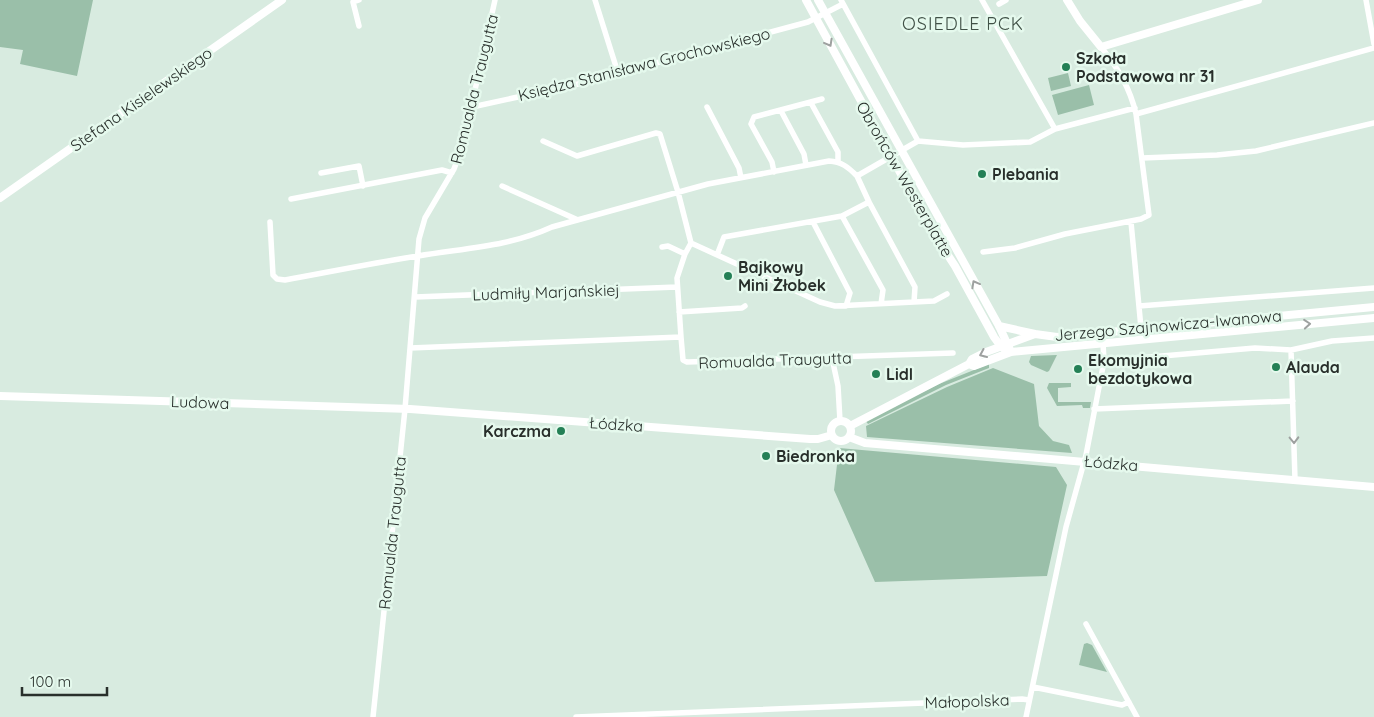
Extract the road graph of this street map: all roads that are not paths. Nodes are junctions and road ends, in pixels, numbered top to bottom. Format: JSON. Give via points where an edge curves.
{"nodes":[{"id":1,"x":282,"y":0,"type":"edge"},
{"id":2,"x":359,"y":0,"type":"edge"},
{"id":3,"x":495,"y":0,"type":"edge"},
{"id":4,"x":595,"y":0,"type":"edge"},
{"id":5,"x":806,"y":0,"type":"edge"},
{"id":6,"x":818,"y":0,"type":"edge"},
{"id":7,"x":982,"y":0,"type":"edge"},
{"id":8,"x":1006,"y":0,"type":"edge"},
{"id":9,"x":1067,"y":0,"type":"edge"},
{"id":10,"x":1258,"y":0,"type":"edge"},
{"id":11,"x":1366,"y":0,"type":"edge"},
{"id":12,"x":842,"y":2,"type":"edge"},
{"id":13,"x":999,"y":4,"type":"dead end"},
{"id":14,"x":825,"y":13,"type":"junction"},
{"id":15,"x":816,"y":18,"type":"junction"},
{"id":16,"x":359,"y":26,"type":"dead end"},
{"id":17,"x":1374,"y":44,"type":"edge"},
{"id":18,"x":1101,"y":47,"type":"junction"},
{"id":19,"x":1374,"y":48,"type":"edge"},
{"id":20,"x":618,"y":73,"type":"junction"},
{"id":21,"x":822,"y":99,"type":"dead end"},
{"id":22,"x":812,"y":102,"type":"junction"},
{"id":23,"x":472,"y":107,"type":"junction"},
{"id":24,"x":707,"y":107,"type":"dead end"},
{"id":25,"x":781,"y":111,"type":"junction"},
{"id":26,"x":1135,"y":111,"type":"junction"},
{"id":27,"x":1374,"y":123,"type":"edge"},
{"id":28,"x":1055,"y":129,"type":"junction"},
{"id":29,"x":543,"y":141,"type":"dead end"},
{"id":30,"x":918,"y":141,"type":"junction"},
{"id":31,"x":901,"y":151,"type":"junction"},
{"id":32,"x":891,"y":157,"type":"junction"},
{"id":33,"x":1142,"y":158,"type":"junction"},
{"id":34,"x":838,"y":162,"type":"junction"},
{"id":35,"x":806,"y":166,"type":"junction"},
{"id":36,"x":774,"y":172,"type":"junction"},
{"id":37,"x":321,"y":173,"type":"dead end"},
{"id":38,"x":452,"y":173,"type":"junction"},
{"id":39,"x":857,"y":176,"type":"junction"},
{"id":40,"x":741,"y":178,"type":"junction"},
{"id":41,"x":363,"y":186,"type":"junction"},
{"id":42,"x":502,"y":186,"type":"dead end"},
{"id":43,"x":678,"y":192,"type":"junction"},
{"id":44,"x":0,"y":198,"type":"edge"},
{"id":45,"x":291,"y":199,"type":"dead end"},
{"id":46,"x":869,"y":202,"type":"junction"},
{"id":47,"x":842,"y":216,"type":"junction"},
{"id":48,"x":578,"y":220,"type":"junction"},
{"id":49,"x":270,"y":222,"type":"dead end"},
{"id":50,"x":813,"y":222,"type":"junction"},
{"id":51,"x":1131,"y":222,"type":"junction"},
{"id":52,"x":691,"y":242,"type":"junction"},
{"id":53,"x":662,"y":247,"type":"dead end"},
{"id":54,"x":983,"y":252,"type":"dead end"},
{"id":55,"x":685,"y":254,"type":"junction"},
{"id":56,"x":717,"y":255,"type":"junction"},
{"id":57,"x":418,"y":256,"type":"junction"},
{"id":58,"x":677,"y":287,"type":"junction"},
{"id":59,"x":1374,"y":288,"type":"edge"},
{"id":60,"x":947,"y":294,"type":"dead end"},
{"id":61,"x":415,"y":297,"type":"junction"},
{"id":62,"x":914,"y":302,"type":"junction"},
{"id":63,"x":881,"y":304,"type":"junction"},
{"id":64,"x":745,"y":306,"type":"dead end"},
{"id":65,"x":846,"y":306,"type":"junction"},
{"id":66,"x":1139,"y":306,"type":"junction"},
{"id":67,"x":1374,"y":307,"type":"edge"},
{"id":68,"x":679,"y":312,"type":"junction"},
{"id":69,"x":1374,"y":318,"type":"edge"},
{"id":70,"x":999,"y":326,"type":"junction"},
{"id":71,"x":1141,"y":328,"type":"junction"},
{"id":72,"x":1035,"y":334,"type":"junction"},
{"id":73,"x":681,"y":337,"type":"junction"},
{"id":74,"x":1374,"y":338,"type":"edge"},
{"id":75,"x":1103,"y":343,"type":"junction"},
{"id":76,"x":410,"y":348,"type":"junction"},
{"id":77,"x":1006,"y":348,"type":"junction"},
{"id":78,"x":1291,"y":350,"type":"junction"},
{"id":79,"x":952,"y":353,"type":"dead end"},
{"id":80,"x":832,"y":358,"type":"junction"},
{"id":81,"x":1104,"y":361,"type":"junction"},
{"id":82,"x":0,"y":396,"type":"edge"},
{"id":83,"x":1293,"y":401,"type":"junction"},
{"id":84,"x":402,"y":409,"type":"junction"},
{"id":85,"x":1094,"y":409,"type":"junction"},
{"id":86,"x":840,"y":421,"type":"junction"},
{"id":87,"x":850,"y":426,"type":"junction"},
{"id":88,"x":832,"y":435,"type":"junction"},
{"id":89,"x":849,"y":437,"type":"junction"},
{"id":90,"x":1084,"y":461,"type":"junction"},
{"id":91,"x":1295,"y":480,"type":"junction"},
{"id":92,"x":1374,"y":487,"type":"edge"},
{"id":93,"x":1086,"y":624,"type":"dead end"},
{"id":94,"x":1032,"y":686,"type":"junction"},
{"id":95,"x":1029,"y":700,"type":"junction"},
{"id":96,"x":1129,"y":702,"type":"junction"},
{"id":97,"x":372,"y":717,"type":"edge"},
{"id":98,"x":576,"y":717,"type":"edge"},
{"id":99,"x":1026,"y":717,"type":"edge"},
{"id":100,"x":1137,"y":717,"type":"edge"}],
"edges":[{"from":1,"to":44,"type":"street","name":"Stefana Kisielewskiego"},
{"from":2,"to":16,"type":"street","via":[[353,2]]},
{"from":3,"to":23,"type":"street","name":"Romualda Traugutta"},
{"from":4,"to":20,"type":"street"},
{"from":5,"to":15,"type":"street","name":"Obrońców Westerplatte"},
{"from":6,"to":14,"type":"street","name":"Obrońców Westerplatte"},
{"from":7,"to":28,"type":"street"},
{"from":8,"to":13,"type":"street"},
{"from":9,"to":18,"type":"street"},
{"from":10,"to":18,"type":"street"},
{"from":11,"to":17,"type":"street"},
{"from":12,"to":14,"type":"street","name":"Księdza Stanisława Grochowskiego"},
{"from":12,"to":30,"type":"street"},
{"from":14,"to":15,"type":"street","name":"Księdza Stanisława Grochowskiego"},
{"from":14,"to":31,"type":"street","name":"Obrońców Westerplatte"},
{"from":15,"to":20,"type":"street","name":"Księdza Stanisława Grochowskiego"},
{"from":15,"to":32,"type":"street","name":"Obrońców Westerplatte","one_way":true},
{"from":18,"to":26,"type":"street","via":[[1124,79]]},
{"from":19,"to":26,"type":"street","name":"Obrońców Westerplatte"},
{"from":20,"to":23,"type":"street","name":"Księdza Stanisława Grochowskiego"},
{"from":21,"to":22,"type":"street"},
{"from":22,"to":25,"type":"street"},
{"from":22,"to":34,"type":"street","via":[[838,152]]},
{"from":23,"to":38,"type":"street","name":"Romualda Traugutta"},
{"from":24,"to":40,"type":"street","via":[[739,168]]},
{"from":25,"to":35,"type":"street","via":[[804,154]]},
{"from":25,"to":36,"type":"street","via":[[754,117],[751,124],[772,162]]},
{"from":26,"to":28,"type":"street","name":"Obrońców Westerplatte"},
{"from":26,"to":33,"type":"street"},
{"from":27,"to":33,"type":"street","via":[[1256,151]]},
{"from":28,"to":30,"type":"street","name":"Obrońców Westerplatte","via":[[1030,142],[964,145]]},
{"from":29,"to":43,"type":"street","via":[[577,156],[660,134]]},
{"from":30,"to":31,"type":"street"},
{"from":31,"to":32,"type":"street"},
{"from":70,"to":31,"type":"street","name":"Obrońców Westerplatte","one_way":true},
{"from":32,"to":39,"type":"street"},
{"from":32,"to":77,"type":"street","name":"Obrońców Westerplatte","via":[[932,231]]},
{"from":33,"to":51,"type":"street","via":[[1149,215]]},
{"from":34,"to":35,"type":"street"},
{"from":34,"to":39,"type":"street"},
{"from":35,"to":36,"type":"street"},
{"from":36,"to":40,"type":"street"},
{"from":37,"to":41,"type":"street","via":[[359,166]]},
{"from":38,"to":41,"type":"street","via":[[442,170]]},
{"from":38,"to":57,"type":"street","name":"Romualda Traugutta","via":[[425,218]]},
{"from":39,"to":46,"type":"street"},
{"from":40,"to":43,"type":"street"},
{"from":41,"to":45,"type":"street"},
{"from":42,"to":48,"type":"street"},
{"from":43,"to":48,"type":"street"},
{"from":43,"to":52,"type":"street"},
{"from":46,"to":47,"type":"street"},
{"from":46,"to":62,"type":"street","via":[[915,287]]},
{"from":47,"to":50,"type":"street"},
{"from":47,"to":63,"type":"street","via":[[883,290]]},
{"from":48,"to":57,"type":"street","via":[[530,237]]},
{"from":49,"to":57,"type":"street","via":[[273,275],[280,280]]},
{"from":50,"to":56,"type":"street","via":[[724,237]]},
{"from":50,"to":65,"type":"street","via":[[850,293]]},
{"from":51,"to":54,"type":"street"},
{"from":51,"to":66,"type":"street"},
{"from":52,"to":55,"type":"street"},
{"from":52,"to":56,"type":"street"},
{"from":53,"to":55,"type":"street","via":[[668,246]]},
{"from":55,"to":58,"type":"street"},
{"from":56,"to":65,"type":"street","via":[[820,302]]},
{"from":57,"to":61,"type":"street","name":"Romualda Traugutta"},
{"from":58,"to":61,"type":"street","name":"Ludmiły Marjańskiej"},
{"from":58,"to":68,"type":"street"},
{"from":59,"to":66,"type":"street"},
{"from":60,"to":62,"type":"street","via":[[934,301]]},
{"from":61,"to":76,"type":"street","name":"Romualda Traugutta"},
{"from":62,"to":63,"type":"street"},
{"from":63,"to":65,"type":"street"},
{"from":64,"to":68,"type":"street"},
{"from":66,"to":71,"type":"street"},
{"from":67,"to":71,"type":"street","name":"Jerzego Szajnowicza-Iwanowa"},
{"from":68,"to":73,"type":"street"},
{"from":75,"to":69,"type":"street","name":"Jerzego Szajnowicza-Iwanowa","one_way":true},
{"from":70,"to":72,"type":"street"},
{"from":70,"to":77,"type":"street","name":"Obrońców Westerplatte"},
{"from":71,"to":72,"type":"street","name":"Jerzego Szajnowicza-Iwanowa","via":[[1057,337]]},
{"from":72,"to":77,"type":"street","name":"Jerzego Szajnowicza-Iwanowa"},
{"from":73,"to":76,"type":"street","name":"Romualda Traugutta"},
{"from":73,"to":80,"type":"street","name":"Romualda Traugutta","via":[[683,360],[687,362]]},
{"from":74,"to":78,"type":"street","name":"Jerzego Szajnowicza-Iwanowa"},
{"from":75,"to":77,"type":"street","name":"Jerzego Szajnowicza-Iwanowa"},
{"from":75,"to":81,"type":"street","name":"Małopolska"},
{"from":76,"to":84,"type":"street","name":"Romualda Traugutta"},
{"from":77,"to":87,"type":"street","name":"Jerzego Szajnowicza-Iwanowa","via":[[986,352]]},
{"from":78,"to":81,"type":"street","name":"Jerzego Szajnowicza-Iwanowa","via":[[1255,348]]},
{"from":78,"to":83,"type":"street"},
{"from":79,"to":80,"type":"street","name":"Romualda Traugutta"},
{"from":80,"to":86,"type":"street"},
{"from":81,"to":85,"type":"street","name":"Małopolska"},
{"from":82,"to":84,"type":"street","name":"Ludowa"},
{"from":83,"to":85,"type":"street"},
{"from":83,"to":91,"type":"street","one_way":true},
{"from":84,"to":88,"type":"street","name":"Łódzka","via":[[810,439]]},
{"from":84,"to":97,"type":"street","name":"Romualda Traugutta"},
{"from":85,"to":90,"type":"street","name":"Małopolska"},
{"from":86,"to":87,"type":"street"},
{"from":86,"to":88,"type":"street","via":[[832,426]]},
{"from":87,"to":89,"type":"street"},
{"from":88,"to":89,"type":"street","via":[[840,441]]},
{"from":89,"to":90,"type":"street","name":"Łódzka","via":[[866,443]]},
{"from":90,"to":91,"type":"street","name":"Łódzka"},
{"from":90,"to":94,"type":"street","name":"Małopolska","via":[[1066,527]]},
{"from":91,"to":92,"type":"street","name":"Łódzka"},
{"from":93,"to":96,"type":"street"},
{"from":94,"to":95,"type":"street","name":"Małopolska"},
{"from":94,"to":96,"type":"street","via":[[1122,705]]},
{"from":95,"to":98,"type":"street","name":"Małopolska"},
{"from":95,"to":99,"type":"street","name":"Małopolska"},
{"from":96,"to":100,"type":"street"}]}
